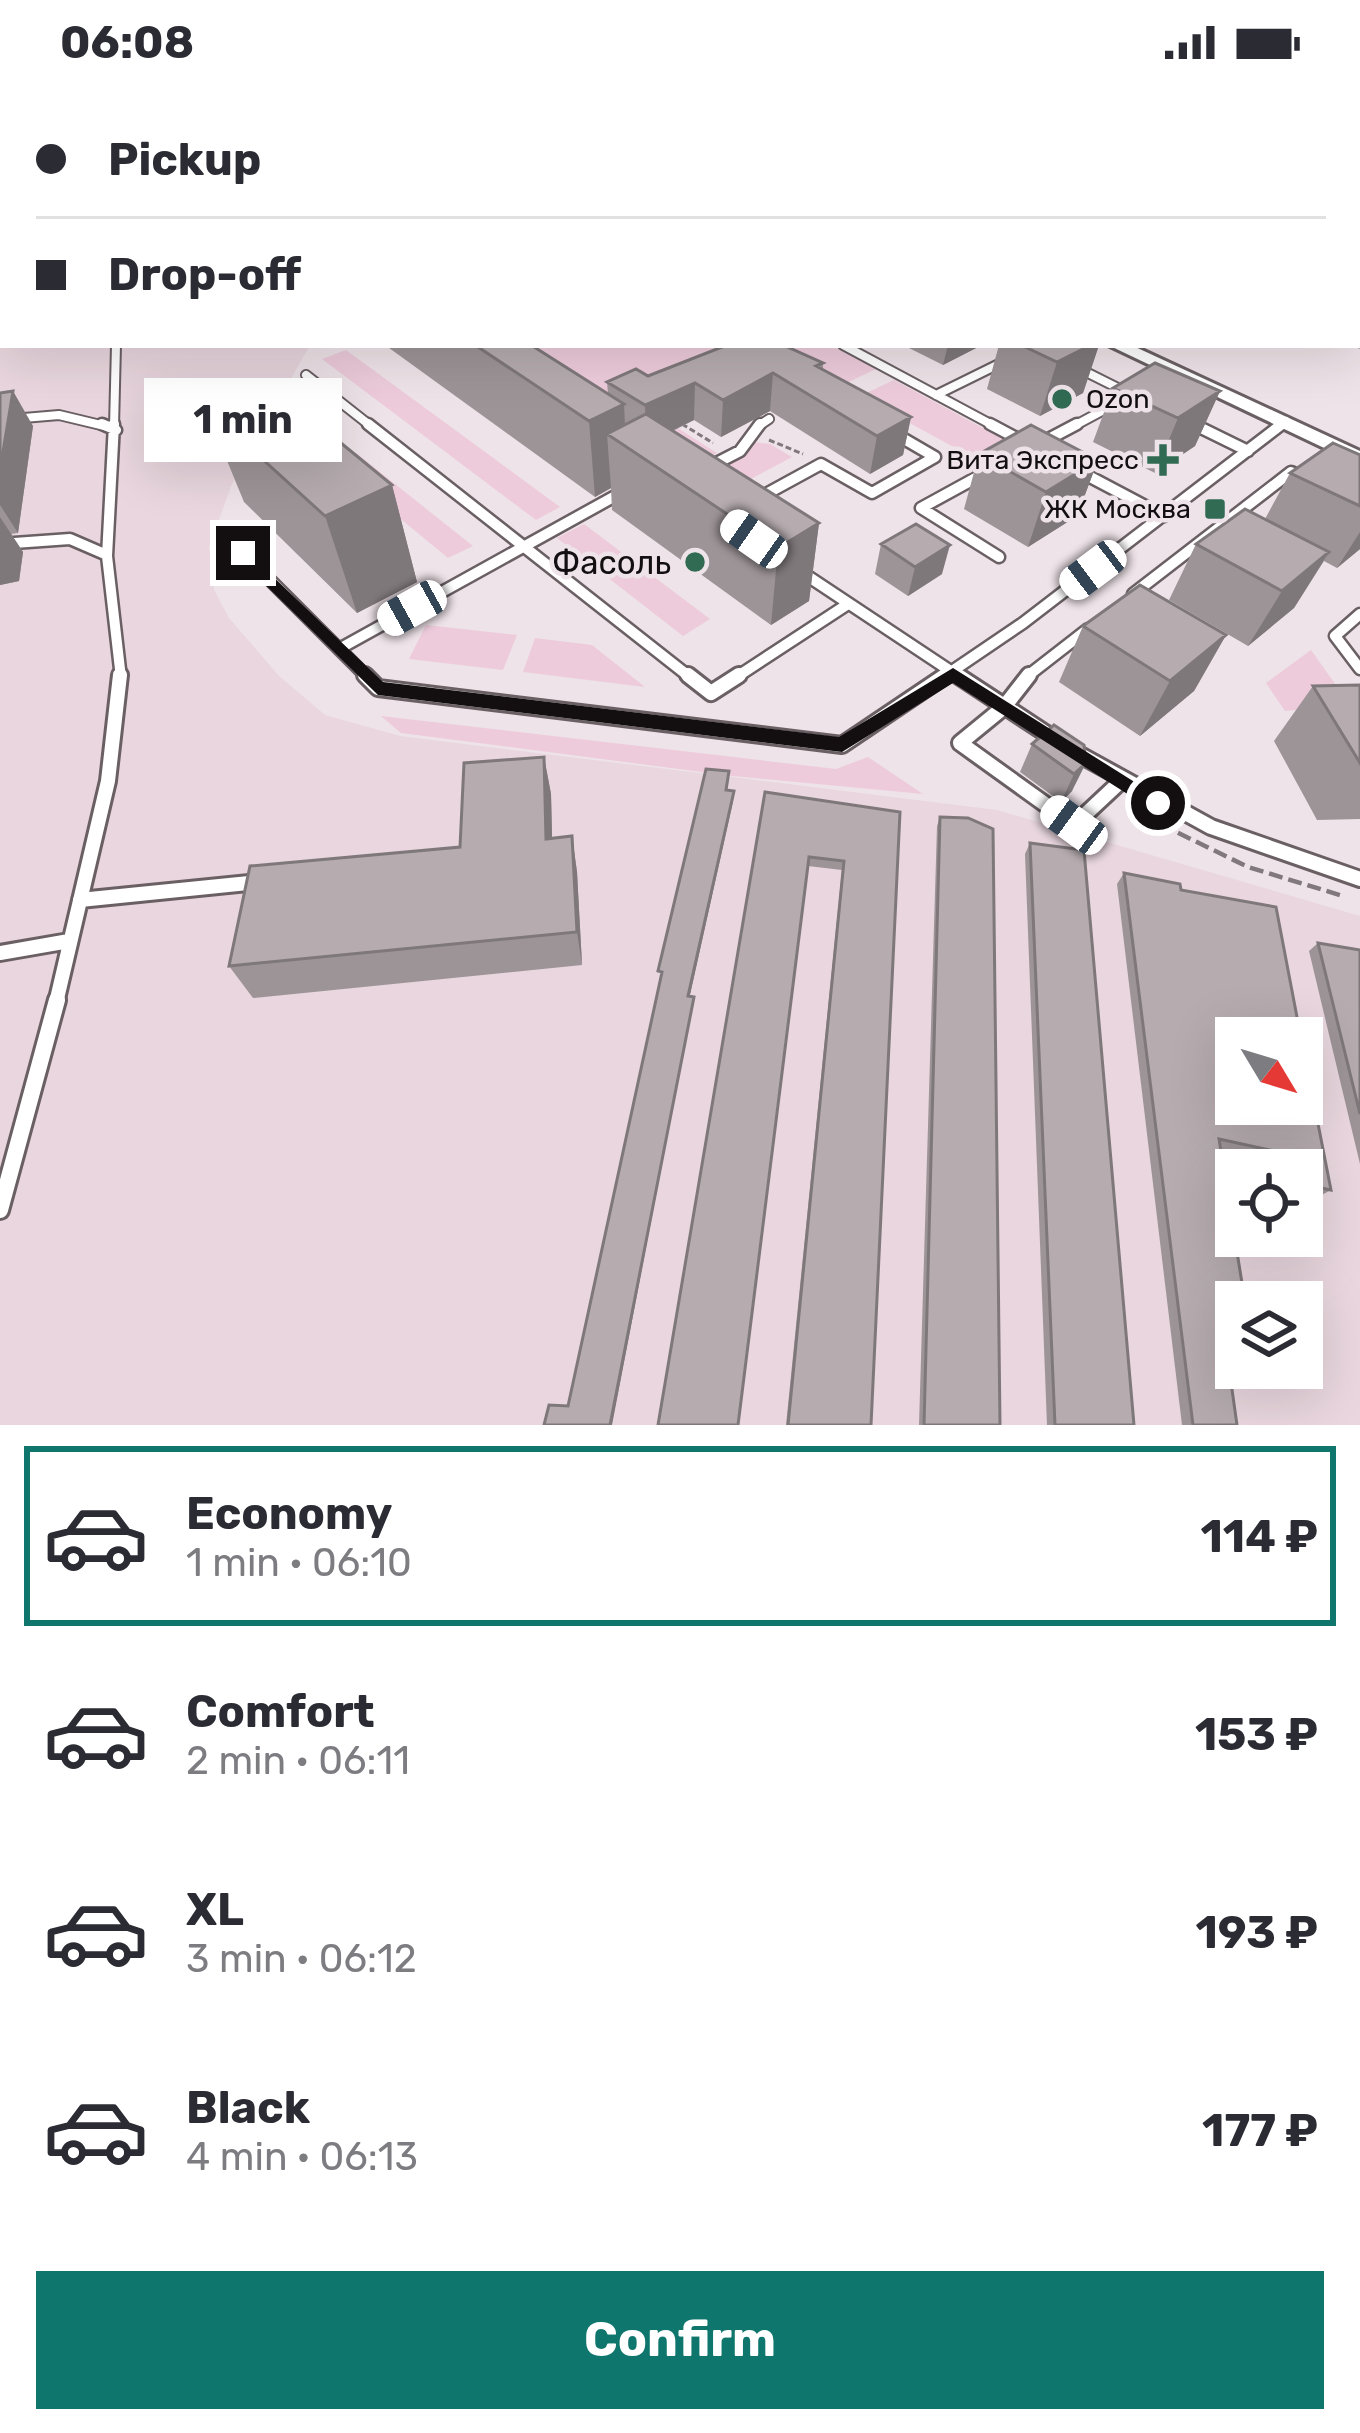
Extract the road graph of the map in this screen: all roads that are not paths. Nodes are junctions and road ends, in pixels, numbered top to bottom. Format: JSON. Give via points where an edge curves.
{"nodes":[{"id":1,"x":116,"y":348,"type":"edge"},
{"id":2,"x":849,"y":348,"type":"edge"},
{"id":3,"x":1124,"y":348,"type":"edge"},
{"id":4,"x":1019,"y":354,"type":"dead end"},
{"id":5,"x":1072,"y":366,"type":"edge"},
{"id":6,"x":306,"y":375,"type":"dead end"},
{"id":7,"x":936,"y":395,"type":"junction"},
{"id":8,"x":770,"y":419,"type":"dead end"},
{"id":9,"x":0,"y":420,"type":"edge"},
{"id":10,"x":1286,"y":421,"type":"junction"},
{"id":11,"x":1190,"y":422,"type":"edge"},
{"id":12,"x":877,"y":423,"type":"edge"},
{"id":13,"x":116,"y":430,"type":"junction"},
{"id":14,"x":1037,"y":449,"type":"junction"},
{"id":15,"x":1248,"y":451,"type":"junction"},
{"id":16,"x":1014,"y":457,"type":"edge"},
{"id":17,"x":1360,"y":459,"type":"edge"},
{"id":18,"x":1062,"y":463,"type":"edge"},
{"id":19,"x":995,"y":467,"type":"edge"},
{"id":20,"x":691,"y":476,"type":"edge"},
{"id":21,"x":1308,"y":480,"type":"edge"},
{"id":22,"x":631,"y":487,"type":"edge"},
{"id":23,"x":739,"y":508,"type":"edge"},
{"id":24,"x":1163,"y":516,"type":"junction"},
{"id":25,"x":0,"y":544,"type":"edge"},
{"id":26,"x":520,"y":546,"type":"junction"},
{"id":27,"x":243,"y":553,"type":"dead end"},
{"id":28,"x":107,"y":555,"type":"junction"},
{"id":29,"x":999,"y":557,"type":"dead end"},
{"id":30,"x":794,"y":567,"type":"edge"},
{"id":31,"x":848,"y":604,"type":"junction"},
{"id":32,"x":1115,"y":608,"type":"edge"},
{"id":33,"x":1360,"y":614,"type":"edge"},
{"id":34,"x":1097,"y":622,"type":"edge"},
{"id":35,"x":339,"y":649,"type":"junction"},
{"id":36,"x":1360,"y":669,"type":"edge"},
{"id":37,"x":953,"y":674,"type":"junction"},
{"id":38,"x":1004,"y":707,"type":"junction"},
{"id":39,"x":1120,"y":782,"type":"junction"},
{"id":40,"x":1360,"y":879,"type":"edge"},
{"id":41,"x":265,"y":882,"type":"edge"},
{"id":42,"x":80,"y":900,"type":"junction"},
{"id":43,"x":69,"y":941,"type":"junction"},
{"id":44,"x":0,"y":953,"type":"edge"},
{"id":45,"x":0,"y":1210,"type":"edge"}],
"edges":[{"from":1,"to":13,"type":"lane"},
{"from":2,"to":7,"type":"lane"},
{"from":3,"to":10,"type":"street"},
{"from":4,"to":7,"type":"lane"},
{"from":5,"to":14,"type":"lane","via":[[1132,394]]},
{"from":6,"to":26,"type":"lane"},
{"from":7,"to":14,"type":"lane"},
{"from":8,"to":20,"type":"lane","via":[[740,451]]},
{"from":9,"to":13,"type":"lane","via":[[63,413]]},
{"from":10,"to":15,"type":"lane"},
{"from":10,"to":17,"type":"street"},
{"from":11,"to":15,"type":"lane"},
{"from":12,"to":23,"type":"lane","via":[[935,457],[872,493],[821,464]]},
{"from":13,"to":28,"type":"lane"},
{"from":14,"to":16,"type":"lane"},
{"from":15,"to":24,"type":"lane"},
{"from":18,"to":24,"type":"lane"},
{"from":19,"to":29,"type":"lane","via":[[922,508]]},
{"from":21,"to":32,"type":"lane","via":[[1291,472]]},
{"from":22,"to":26,"type":"lane"},
{"from":24,"to":37,"type":"lane"},
{"from":25,"to":28,"type":"lane","via":[[69,539],[93,542]]},
{"from":26,"to":31,"type":"lane","via":[[712,693]]},
{"from":26,"to":35,"type":"lane"},
{"from":27,"to":35,"type":"lane"},
{"from":28,"to":42,"type":"lane","via":[[122,661],[119,718]]},
{"from":30,"to":31,"type":"lane"},
{"from":31,"to":37,"type":"lane"},
{"from":33,"to":36,"type":"lane","via":[[1335,636]]},
{"from":34,"to":38,"type":"lane","via":[[1018,683]]},
{"from":35,"to":37,"type":"lane","via":[[378,688],[842,745]]},
{"from":37,"to":38,"type":"lane"},
{"from":38,"to":39,"type":"lane"},
{"from":38,"to":39,"type":"lane","via":[[960,743],[1074,825]]},
{"from":39,"to":40,"type":"lane","via":[[1196,824]]},
{"from":41,"to":42,"type":"lane"},
{"from":42,"to":43,"type":"lane"},
{"from":43,"to":44,"type":"lane"},
{"from":43,"to":45,"type":"lane"}]}
